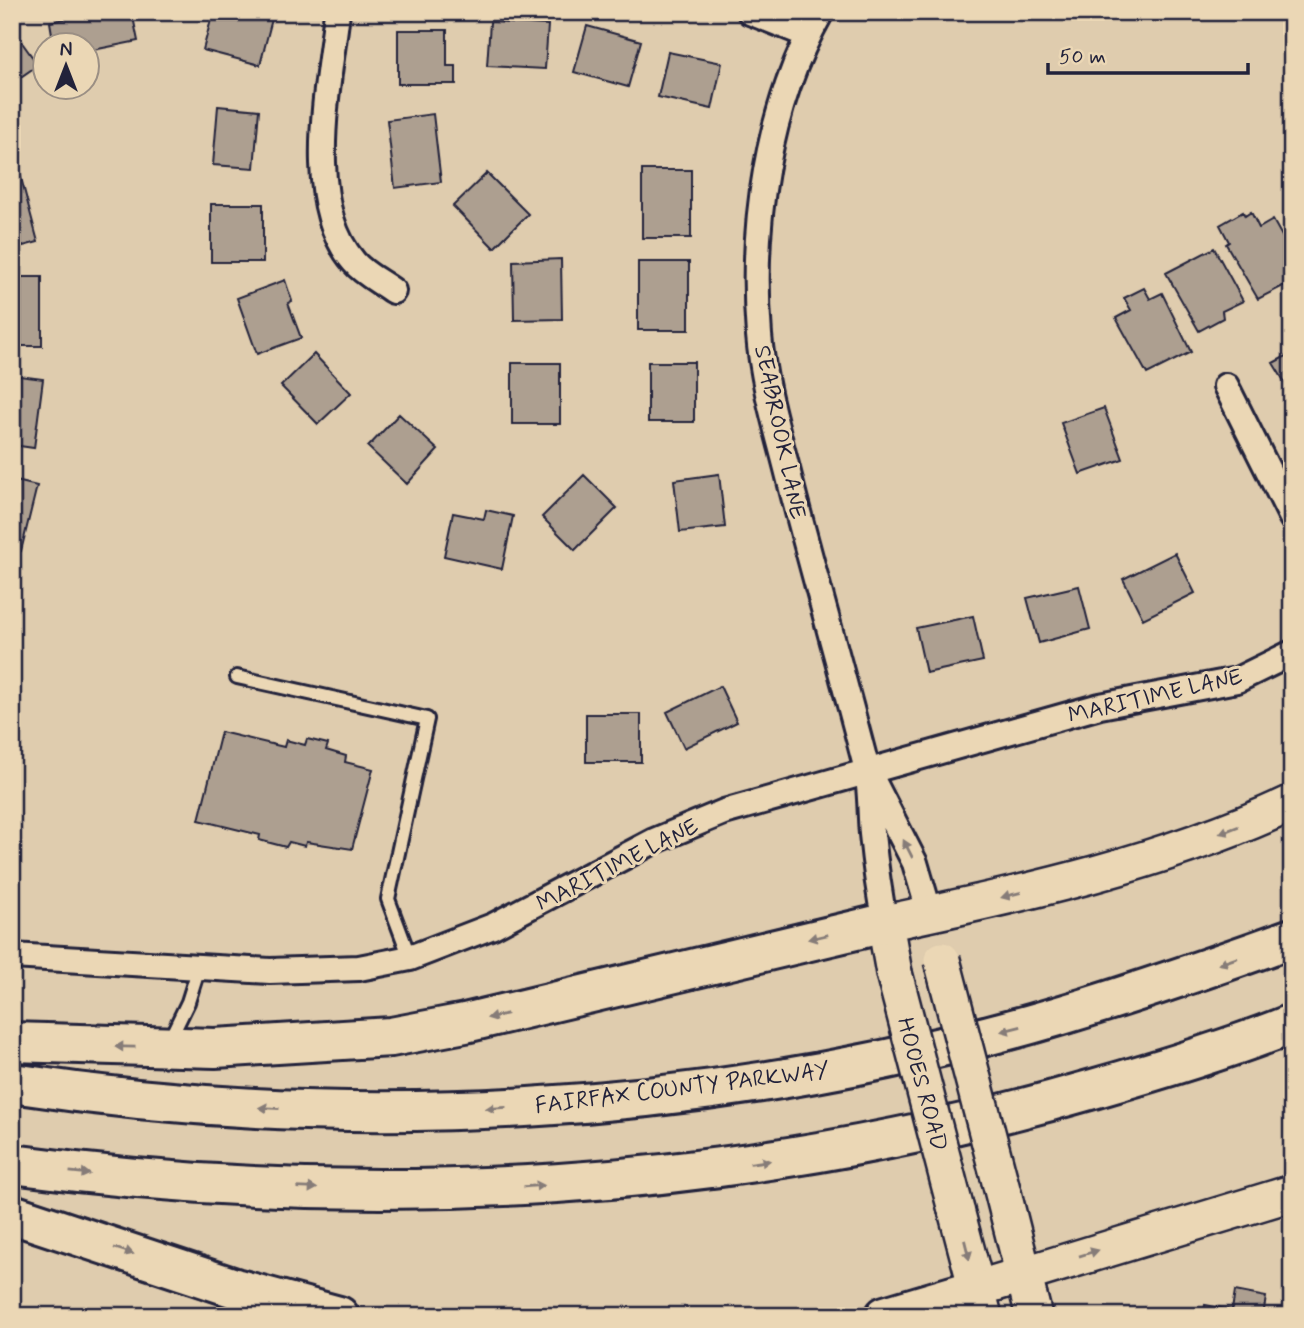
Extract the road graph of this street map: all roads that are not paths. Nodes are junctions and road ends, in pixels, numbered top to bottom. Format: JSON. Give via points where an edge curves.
{"nodes":[{"id":1,"x":337,"y":12,"type":"edge"},
{"id":2,"x":750,"y":12,"type":"edge"},
{"id":3,"x":821,"y":12,"type":"edge"},
{"id":4,"x":808,"y":35,"type":"junction"},
{"id":5,"x":393,"y":291,"type":"dead end"},
{"id":6,"x":1226,"y":386,"type":"dead end"},
{"id":7,"x":1292,"y":518,"type":"edge"},
{"id":8,"x":1292,"y":653,"type":"edge"},
{"id":9,"x":237,"y":677,"type":"dead end"},
{"id":10,"x":867,"y":769,"type":"junction"},
{"id":11,"x":1292,"y":803,"type":"edge"},
{"id":12,"x":930,"y":914,"type":"junction"},
{"id":13,"x":885,"y":923,"type":"junction"},
{"id":14,"x":1292,"y":938,"type":"edge"},
{"id":15,"x":12,"y":956,"type":"edge"},
{"id":16,"x":410,"y":958,"type":"junction"},
{"id":17,"x":199,"y":967,"type":"junction"},
{"id":18,"x":1292,"y":1024,"type":"edge"},
{"id":19,"x":12,"y":1042,"type":"edge"},
{"id":20,"x":165,"y":1048,"type":"junction"},
{"id":21,"x":12,"y":1083,"type":"edge"},
{"id":22,"x":12,"y":1164,"type":"edge"},
{"id":23,"x":1292,"y":1192,"type":"edge"},
{"id":24,"x":12,"y":1214,"type":"edge"},
{"id":25,"x":1024,"y":1274,"type":"junction"},
{"id":26,"x":980,"y":1302,"type":"edge"},
{"id":27,"x":340,"y":1316,"type":"edge"},
{"id":28,"x":885,"y":1316,"type":"edge"},
{"id":29,"x":1034,"y":1316,"type":"edge"}],
"edges":[{"from":1,"to":5,"type":"street","via":[[324,136],[330,218],[356,265]]},
{"from":2,"to":4,"type":"street"},
{"from":3,"to":4,"type":"street","name":"SEABROOK LANE"},
{"from":4,"to":10,"type":"street","name":"SEABROOK LANE","via":[[779,118],[761,208],[756,280],[759,337],[770,401]]},
{"from":6,"to":7,"type":"street"},
{"from":8,"to":10,"type":"street","name":"MARITIME LANE","via":[[1237,681],[1100,706]]},
{"from":9,"to":16,"type":"lane","via":[[427,719],[388,899]]},
{"from":12,"to":10,"type":"street","name":"SEABROOK LANE","one_way":true,"via":[[915,863]]},
{"from":10,"to":13,"type":"street","name":"SEABROOK LANE","via":[[875,873]]},
{"from":10,"to":16,"type":"street","name":"MARITIME LANE","via":[[763,799],[654,841],[493,926]]},
{"from":11,"to":12,"type":"main road","one_way":true,"via":[[1138,861]]},
{"from":12,"to":13,"type":"main road"},
{"from":12,"to":25,"type":"main road","bridge":true},
{"from":13,"to":20,"type":"highway","one_way":true,"via":[[429,1031],[309,1044]]},
{"from":13,"to":26,"type":"main road","name":"HOOES ROAD","one_way":true,"bridge":true},
{"from":14,"to":21,"type":"highway","name":"FAIRFAX COUNTY PARKWAY","one_way":true,"via":[[1105,1002],[948,1045],[789,1077],[626,1099],[373,1111],[211,1104]]},
{"from":15,"to":17,"type":"street","name":"MARITIME LANE"},
{"from":16,"to":17,"type":"street","name":"MARITIME LANE","via":[[331,970]]},
{"from":17,"to":20,"type":"lane"},
{"from":22,"to":18,"type":"highway","one_way":true,"via":[[149,1180],[356,1189],[516,1187],[691,1171],[801,1157],[966,1123],[1131,1078]]},
{"from":20,"to":19,"type":"highway","one_way":true},
{"from":25,"to":23,"type":"main road","one_way":true},
{"from":24,"to":27,"type":"highway","one_way":true,"via":[[235,1288]]},
{"from":25,"to":26,"type":"main road"},
{"from":25,"to":29,"type":"main road"},
{"from":26,"to":28,"type":"highway"}]}
